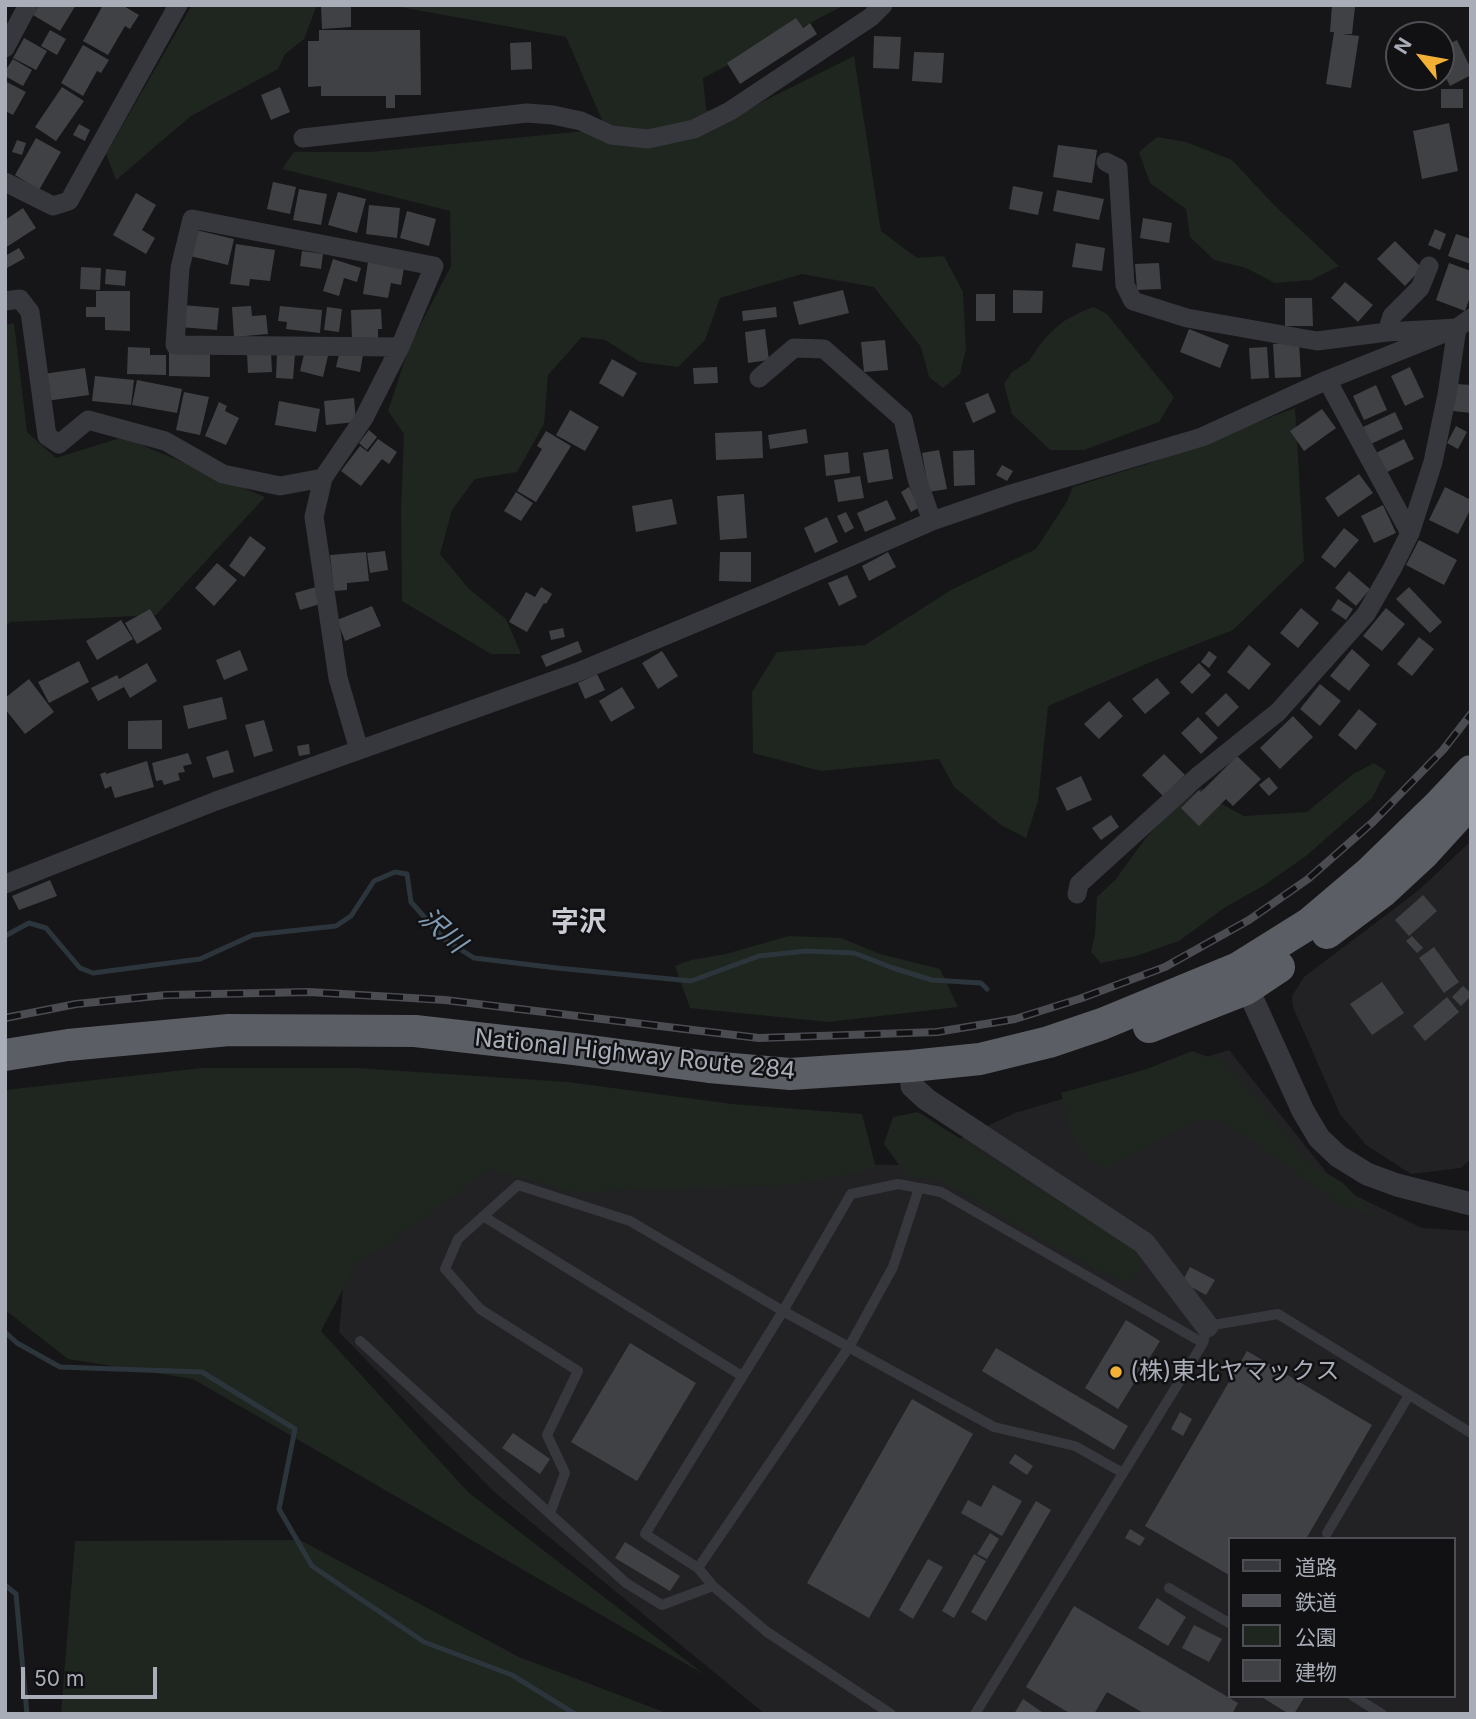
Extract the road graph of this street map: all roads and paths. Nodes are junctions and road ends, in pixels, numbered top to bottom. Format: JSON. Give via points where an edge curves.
{"nodes":[{"id":1,"x":28,"y":5,"type":"edge"},
{"id":2,"x":178,"y":5,"type":"edge"},
{"id":3,"x":883,"y":5,"type":"edge"},
{"id":4,"x":11,"y":21,"type":"edge"},
{"id":5,"x":5,"y":48,"type":"edge"},
{"id":6,"x":303,"y":138,"type":"dead end"},
{"id":7,"x":1106,"y":162,"type":"dead end"},
{"id":8,"x":5,"y":182,"type":"edge"},
{"id":9,"x":1429,"y":265,"type":"dead end"},
{"id":10,"x":5,"y":301,"type":"edge"},
{"id":11,"x":1464,"y":323,"type":"edge"},
{"id":12,"x":1387,"y":332,"type":"junction"},
{"id":13,"x":400,"y":347,"type":"junction"},
{"id":14,"x":759,"y":378,"type":"dead end"},
{"id":15,"x":1327,"y":380,"type":"junction"},
{"id":16,"x":323,"y":478,"type":"junction"},
{"id":17,"x":932,"y":521,"type":"junction"},
{"id":18,"x":1410,"y":534,"type":"junction"},
{"id":19,"x":359,"y":750,"type":"junction"},
{"id":20,"x":1471,"y":771,"type":"edge"},
{"id":21,"x":1471,"y":802,"type":"edge"},
{"id":22,"x":5,"y":884,"type":"edge"},
{"id":23,"x":1077,"y":894,"type":"dead end"},
{"id":24,"x":1242,"y":979,"type":"junction"},
{"id":25,"x":5,"y":1055,"type":"edge"},
{"id":26,"x":5,"y":1069,"type":"edge"},
{"id":27,"x":912,"y":1076,"type":"junction"},
{"id":28,"x":919,"y":1188,"type":"junction"},
{"id":29,"x":1471,"y":1204,"type":"edge"},
{"id":30,"x":483,"y":1216,"type":"junction"},
{"id":31,"x":783,"y":1311,"type":"junction"},
{"id":32,"x":1205,"y":1335,"type":"junction"},
{"id":33,"x":360,"y":1341,"type":"dead end"},
{"id":34,"x":849,"y":1347,"type":"junction"},
{"id":35,"x":743,"y":1376,"type":"junction"},
{"id":36,"x":1409,"y":1395,"type":"junction"},
{"id":37,"x":1471,"y":1433,"type":"edge"},
{"id":38,"x":1123,"y":1473,"type":"junction"},
{"id":39,"x":550,"y":1513,"type":"junction"},
{"id":40,"x":1326,"y":1532,"type":"dead end"},
{"id":41,"x":698,"y":1568,"type":"junction"},
{"id":42,"x":713,"y":1586,"type":"junction"},
{"id":43,"x":1169,"y":1588,"type":"dead end"},
{"id":44,"x":1228,"y":1622,"type":"edge"},
{"id":45,"x":1356,"y":1698,"type":"edge"},
{"id":46,"x":891,"y":1714,"type":"edge"},
{"id":47,"x":975,"y":1714,"type":"edge"},
{"id":48,"x":1382,"y":1714,"type":"edge"}],
"edges":[{"from":1,"to":4,"type":"street"},
{"from":2,"to":8,"type":"street","via":[[69,201],[53,206]]},
{"from":3,"to":6,"type":"street","via":[[730,111],[694,129],[648,139],[611,135],[553,115],[527,114]]},
{"from":4,"to":5,"type":"street"},
{"from":7,"to":12,"type":"street","via":[[1118,168],[1125,285],[1133,300],[1187,318],[1317,341]]},
{"from":9,"to":12,"type":"street","via":[[1420,288],[1392,316]]},
{"from":10,"to":16,"type":"street","via":[[20,299],[30,312],[47,436],[58,444],[88,420],[164,441],[223,474],[280,486]]},
{"from":11,"to":12,"type":"street"},
{"from":11,"to":15,"type":"street"},
{"from":11,"to":18,"type":"street","via":[[1433,462]]},
{"from":13,"to":13,"type":"street","via":[[434,266],[192,219],[180,268],[175,345]]},
{"from":13,"to":16,"type":"street","via":[[364,418]]},
{"from":14,"to":17,"type":"street","via":[[794,348],[824,349],[903,419]]},
{"from":15,"to":17,"type":"street","via":[[1202,437]]},
{"from":15,"to":18,"type":"street"},
{"from":16,"to":19,"type":"street","via":[[314,517],[338,678]]},
{"from":17,"to":19,"type":"street","via":[[579,672]]},
{"from":18,"to":23,"type":"street","via":[[1366,614],[1278,712],[1088,875]]},
{"from":19,"to":22,"type":"street"},
{"from":20,"to":24,"type":"highway","name":"National Highway Route 284","via":[[1369,873]]},
{"from":21,"to":24,"type":"highway","name":"National Highway Route 284","via":[[1382,892],[1344,921]]},
{"from":24,"to":27,"type":"highway","name":"National Highway Route 284","via":[[1215,1003],[1068,1058],[962,1081]]},
{"from":24,"to":29,"type":"street","via":[[1319,1138],[1367,1174]]},
{"from":25,"to":27,"type":"highway","name":"National Highway Route 284","via":[[229,1030],[402,1031],[709,1067]]},
{"from":26,"to":27,"type":"highway","name":"National Highway Route 284","via":[[166,1049],[316,1046],[474,1056],[769,1089],[819,1090]]},
{"from":27,"to":32,"type":"street","via":[[926,1099],[1144,1243]]},
{"from":28,"to":31,"type":"lane","via":[[898,1184],[851,1194]]},
{"from":28,"to":32,"type":"lane","via":[[941,1192]]},
{"from":28,"to":34,"type":"lane","via":[[892,1267]]},
{"from":30,"to":31,"type":"lane","via":[[518,1185],[630,1221]]},
{"from":30,"to":35,"type":"lane"},
{"from":30,"to":39,"type":"lane","via":[[458,1238],[445,1269],[480,1309],[578,1371],[547,1434],[565,1473]]},
{"from":31,"to":34,"type":"lane"},
{"from":31,"to":35,"type":"lane"},
{"from":32,"to":36,"type":"lane","via":[[1278,1314]]},
{"from":32,"to":38,"type":"lane"},
{"from":33,"to":39,"type":"lane"},
{"from":34,"to":38,"type":"lane","via":[[994,1427],[1075,1446]]},
{"from":34,"to":41,"type":"lane"},
{"from":35,"to":41,"type":"lane","via":[[645,1534]]},
{"from":36,"to":37,"type":"lane"},
{"from":36,"to":40,"type":"lane"},
{"from":38,"to":47,"type":"lane"},
{"from":39,"to":42,"type":"lane","via":[[626,1583],[662,1605]]},
{"from":41,"to":42,"type":"lane"},
{"from":42,"to":46,"type":"lane","via":[[767,1632]]},
{"from":43,"to":44,"type":"lane"},
{"from":45,"to":48,"type":"lane"}]}
